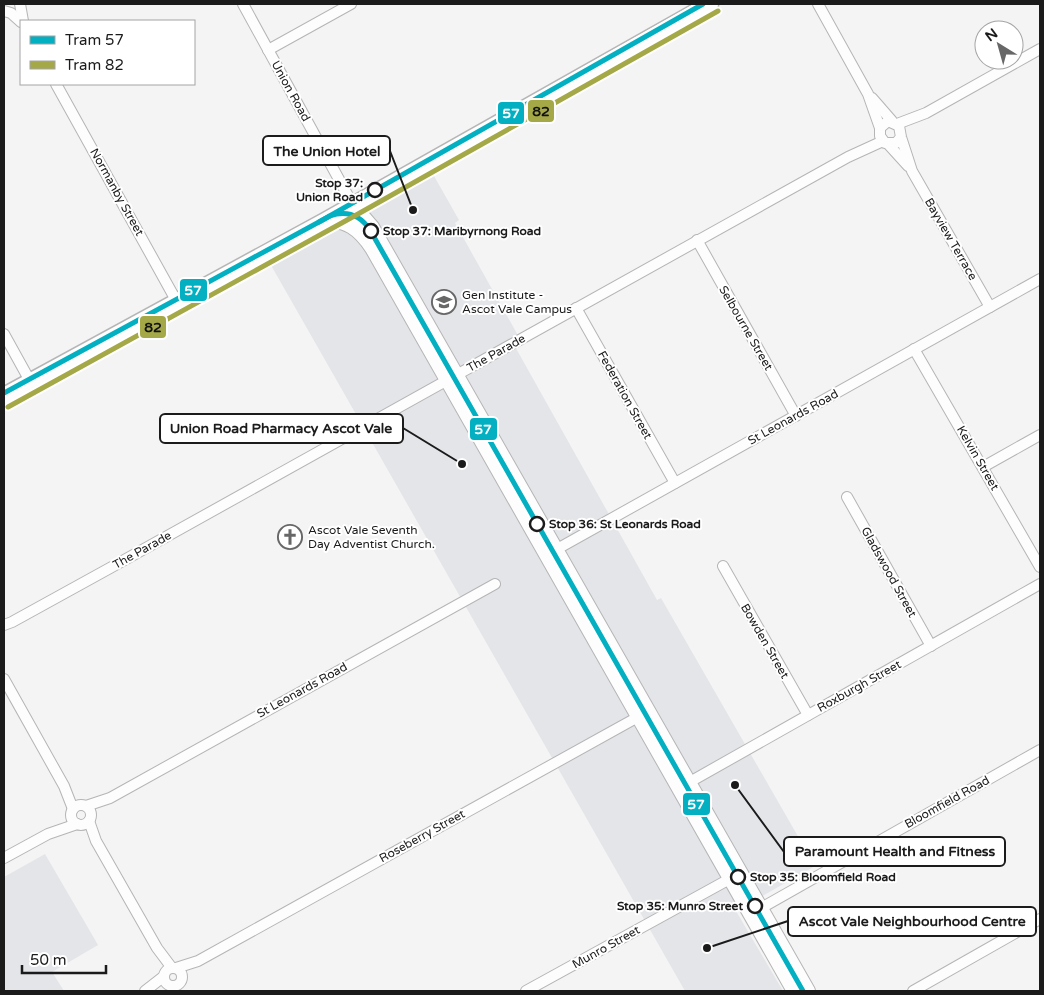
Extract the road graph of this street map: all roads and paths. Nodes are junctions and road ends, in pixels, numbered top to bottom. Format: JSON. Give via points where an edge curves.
{"nodes":[{"id":1,"x":20,"y":4,"type":"edge"},
{"id":2,"x":243,"y":4,"type":"edge"},
{"id":3,"x":351,"y":4,"type":"edge"},
{"id":4,"x":710,"y":4,"type":"edge"},
{"id":5,"x":818,"y":4,"type":"edge"},
{"id":6,"x":6,"y":9,"type":"edge"},
{"id":7,"x":20,"y":20,"type":"edge"},
{"id":8,"x":22,"y":20,"type":"edge"},
{"id":9,"x":1040,"y":49,"type":"edge"},
{"id":10,"x":268,"y":50,"type":"junction"},
{"id":11,"x":57,"y":85,"type":"edge"},
{"id":12,"x":868,"y":94,"type":"junction"},
{"id":13,"x":898,"y":128,"type":"junction"},
{"id":14,"x":883,"y":136,"type":"junction"},
{"id":15,"x":912,"y":171,"type":"junction"},
{"id":16,"x":370,"y":196,"type":"junction"},
{"id":17,"x":355,"y":209,"type":"junction"},
{"id":18,"x":319,"y":224,"type":"junction"},
{"id":19,"x":371,"y":225,"type":"junction"},
{"id":20,"x":697,"y":240,"type":"junction"},
{"id":21,"x":372,"y":248,"type":"junction"},
{"id":22,"x":1040,"y":279,"type":"edge"},
{"id":23,"x":177,"y":302,"type":"junction"},
{"id":24,"x":576,"y":308,"type":"junction"},
{"id":25,"x":990,"y":308,"type":"junction"},
{"id":26,"x":4,"y":334,"type":"edge"},
{"id":27,"x":914,"y":349,"type":"junction"},
{"id":28,"x":451,"y":377,"type":"junction"},
{"id":29,"x":30,"y":381,"type":"junction"},
{"id":30,"x":4,"y":396,"type":"edge"},
{"id":31,"x":796,"y":416,"type":"junction"},
{"id":32,"x":1040,"y":435,"type":"edge"},
{"id":33,"x":983,"y":467,"type":"junction"},
{"id":34,"x":675,"y":483,"type":"junction"},
{"id":35,"x":847,"y":497,"type":"dead end"},
{"id":36,"x":551,"y":553,"type":"junction"},
{"id":37,"x":723,"y":566,"type":"dead end"},
{"id":38,"x":1040,"y":566,"type":"edge"},
{"id":39,"x":495,"y":584,"type":"dead end"},
{"id":40,"x":1040,"y":584,"type":"edge"},
{"id":41,"x":8,"y":624,"type":"edge"},
{"id":42,"x":4,"y":630,"type":"edge"},
{"id":43,"x":932,"y":646,"type":"junction"},
{"id":44,"x":4,"y":679,"type":"edge"},
{"id":45,"x":643,"y":715,"type":"junction"},
{"id":46,"x":808,"y":715,"type":"junction"},
{"id":47,"x":1040,"y":750,"type":"edge"},
{"id":48,"x":683,"y":786,"type":"junction"},
{"id":49,"x":81,"y":814,"type":"junction"},
{"id":50,"x":4,"y":858,"type":"edge"},
{"id":51,"x":735,"y":876,"type":"junction"},
{"id":52,"x":755,"y":912,"type":"junction"},
{"id":53,"x":1040,"y":919,"type":"edge"},
{"id":54,"x":174,"y":980,"type":"edge"},
{"id":55,"x":146,"y":991,"type":"edge"},
{"id":56,"x":526,"y":991,"type":"edge"},
{"id":57,"x":794,"y":991,"type":"edge"},
{"id":58,"x":808,"y":991,"type":"edge"},
{"id":59,"x":913,"y":991,"type":"edge"}],
"edges":[{"from":1,"to":8,"type":"street"},
{"from":2,"to":10,"type":"street","name":"Union Road"},
{"from":3,"to":10,"type":"street"},
{"from":4,"to":16,"type":"main road"},
{"from":5,"to":12,"type":"street","name":"Bayview Terrace"},
{"from":6,"to":7,"type":"street"},
{"from":9,"to":13,"type":"street"},
{"from":10,"to":17,"type":"street","name":"Union Road"},
{"from":11,"to":23,"type":"street","name":"Normanby Street"},
{"from":12,"to":13,"type":"street","name":"Bayview Terrace"},
{"from":12,"to":14,"type":"street","name":"Bayview Terrace"},
{"from":13,"to":14,"type":"street","via":[[885,123]]},
{"from":13,"to":14,"type":"street","via":[[896,142]]},
{"from":13,"to":15,"type":"street","name":"Bayview Terrace"},
{"from":14,"to":15,"type":"street","name":"Bayview Terrace"},
{"from":14,"to":20,"type":"street","name":"The Parade"},
{"from":15,"to":25,"type":"street","name":"Bayview Terrace"},
{"from":16,"to":17,"type":"main road"},
{"from":16,"to":19,"type":"street","name":"Union Road","via":[[364,208]]},
{"from":17,"to":18,"type":"main road"},
{"from":17,"to":19,"type":"street","name":"Union Road"},
{"from":17,"to":21,"type":"street","name":"Union Road"},
{"from":18,"to":21,"type":"street","name":"Union Road","via":[[335,221],[349,224],[360,231]]},
{"from":18,"to":23,"type":"main road"},
{"from":19,"to":28,"type":"street","name":"Union Road"},
{"from":20,"to":24,"type":"street","name":"The Parade"},
{"from":20,"to":31,"type":"street","name":"Selbourne Street"},
{"from":21,"to":28,"type":"street","name":"Union Road"},
{"from":22,"to":25,"type":"street","name":"St Leonards Road"},
{"from":23,"to":29,"type":"main road"},
{"from":24,"to":28,"type":"street","name":"The Parade"},
{"from":24,"to":34,"type":"street","name":"Federation Street"},
{"from":25,"to":27,"type":"street","name":"St Leonards Road"},
{"from":26,"to":29,"type":"street"},
{"from":27,"to":31,"type":"street","name":"St Leonards Road"},
{"from":27,"to":33,"type":"street","name":"Kelvin Street"},
{"from":28,"to":36,"type":"street","name":"Union Road"},
{"from":28,"to":41,"type":"street","name":"The Parade"},
{"from":29,"to":30,"type":"main road"},
{"from":31,"to":34,"type":"street","name":"St Leonards Road"},
{"from":32,"to":33,"type":"street"},
{"from":33,"to":38,"type":"street","name":"Kelvin Street"},
{"from":34,"to":36,"type":"street","name":"St Leonards Road"},
{"from":35,"to":43,"type":"street","name":"Gladswood Street"},
{"from":36,"to":45,"type":"street","name":"Union Road"},
{"from":37,"to":46,"type":"street","name":"Bowden Street"},
{"from":39,"to":49,"type":"street","name":"St Leonards Road"},
{"from":40,"to":43,"type":"street","name":"Roxburgh Street"},
{"from":41,"to":42,"type":"street","name":"The Parade"},
{"from":43,"to":46,"type":"street","name":"Roxburgh Street"},
{"from":44,"to":49,"type":"street"},
{"from":45,"to":48,"type":"street","name":"Union Road"},
{"from":45,"to":54,"type":"street","name":"Roseberry Street","via":[[198,961]]},
{"from":46,"to":48,"type":"street","name":"Roxburgh Street"},
{"from":47,"to":52,"type":"street","name":"Bloomfield Road"},
{"from":48,"to":51,"type":"street","name":"Union Road"},
{"from":49,"to":50,"type":"street","name":"St Leonards Road"},
{"from":49,"to":54,"type":"street"},
{"from":51,"to":52,"type":"street","name":"Union Road"},
{"from":51,"to":56,"type":"street","name":"Munro Street"},
{"from":52,"to":57,"type":"street","name":"Union Road"},
{"from":52,"to":58,"type":"street","name":"Union Road"},
{"from":53,"to":59,"type":"street"},
{"from":54,"to":55,"type":"street","name":"Roseberry Street"}]}
